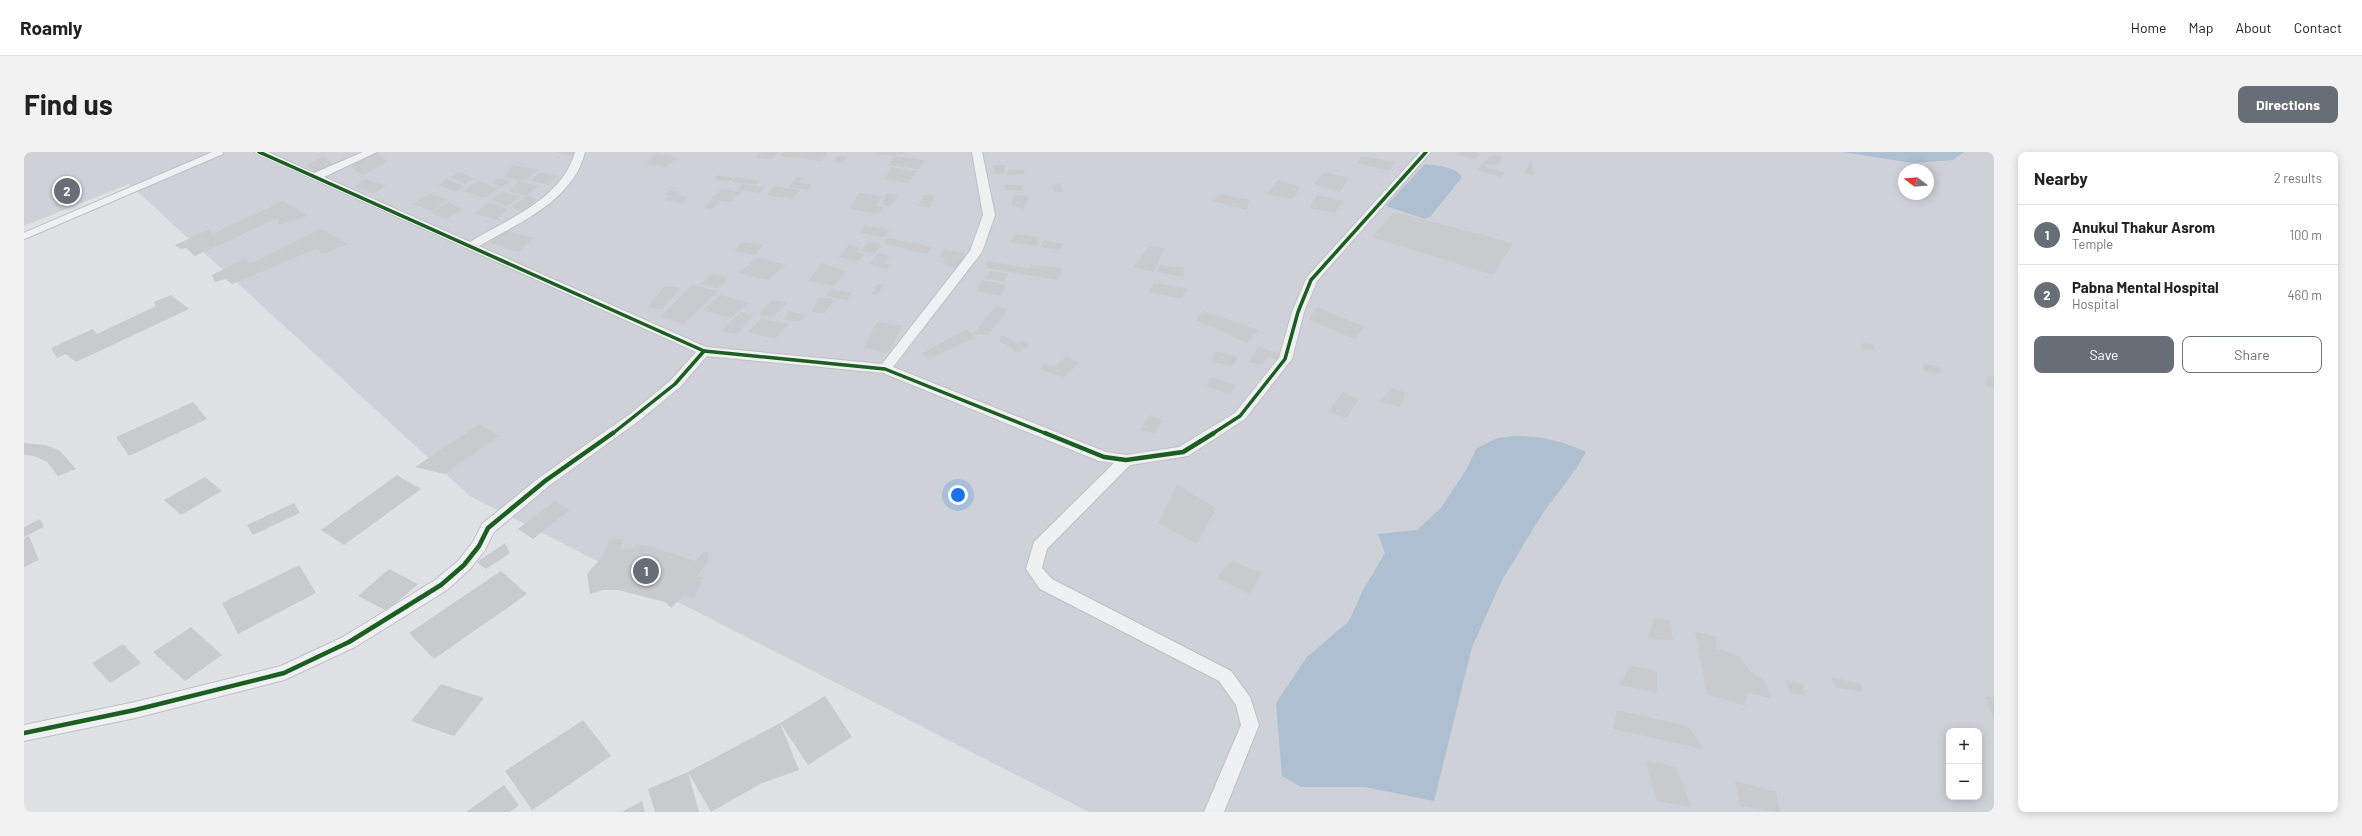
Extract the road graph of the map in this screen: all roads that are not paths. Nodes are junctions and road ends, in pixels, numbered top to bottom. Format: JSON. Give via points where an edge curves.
{"nodes":[{"id":1,"x":220,"y":152,"type":"edge"},
{"id":2,"x":259,"y":152,"type":"edge"},
{"id":3,"x":372,"y":152,"type":"edge"},
{"id":4,"x":580,"y":152,"type":"edge"},
{"id":5,"x":977,"y":152,"type":"edge"},
{"id":6,"x":1426,"y":152,"type":"edge"},
{"id":7,"x":316,"y":176,"type":"junction"},
{"id":8,"x":24,"y":236,"type":"edge"},
{"id":9,"x":471,"y":246,"type":"junction"},
{"id":10,"x":704,"y":351,"type":"junction"},
{"id":11,"x":885,"y":370,"type":"junction"},
{"id":12,"x":1126,"y":460,"type":"junction"},
{"id":13,"x":24,"y":733,"type":"edge"},
{"id":14,"x":1214,"y":812,"type":"edge"}],
"edges":[{"from":1,"to":8,"type":"lane"},
{"from":2,"to":7,"type":"street"},
{"from":3,"to":7,"type":"street"},
{"from":4,"to":9,"type":"street","via":[[580,162],[562,188],[534,210]]},
{"from":5,"to":11,"type":"street","via":[[978,169],[989,215],[976,252]]},
{"from":6,"to":12,"type":"street","via":[[1311,280],[1298,312],[1285,359],[1240,416],[1183,452]]},
{"from":7,"to":9,"type":"street"},
{"from":9,"to":10,"type":"street"},
{"from":10,"to":11,"type":"street"},
{"from":10,"to":13,"type":"street","via":[[675,384],[658,398],[545,481],[488,528],[468,560],[441,585],[349,642],[284,673],[135,710]]},
{"from":11,"to":12,"type":"street","via":[[971,402],[1104,457]]},
{"from":12,"to":14,"type":"street","via":[[1040,546],[1034,569],[1046,584],[1225,676],[1244,702],[1250,725]]}]}
